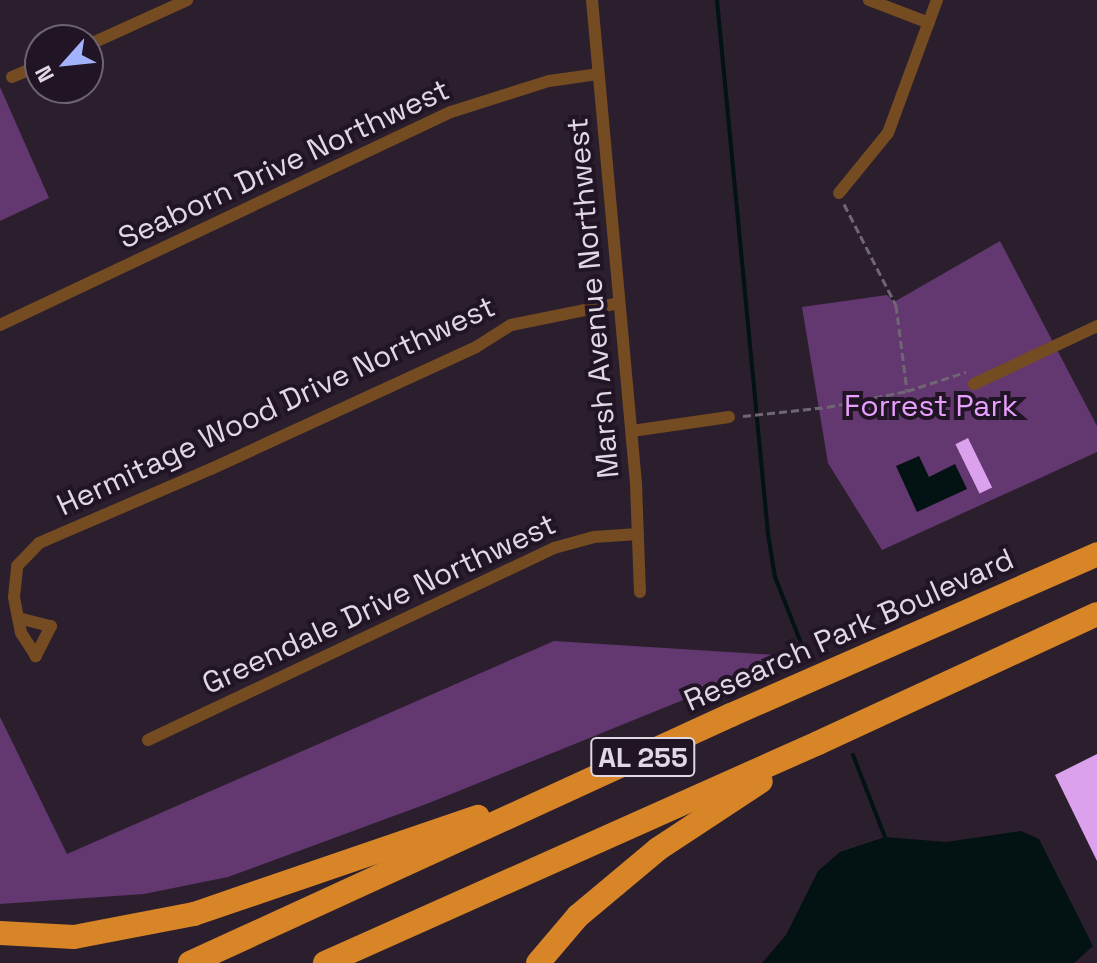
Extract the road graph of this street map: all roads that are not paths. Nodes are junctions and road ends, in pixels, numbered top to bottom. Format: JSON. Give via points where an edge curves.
{"nodes":[{"id":1,"x":187,"y":0,"type":"edge"},
{"id":2,"x":592,"y":0,"type":"edge"},
{"id":3,"x":869,"y":0,"type":"edge"},
{"id":4,"x":937,"y":0,"type":"edge"},
{"id":5,"x":929,"y":23,"type":"junction"},
{"id":6,"x":104,"y":38,"type":"edge"},
{"id":7,"x":24,"y":72,"type":"edge"},
{"id":8,"x":598,"y":74,"type":"junction"},
{"id":9,"x":12,"y":77,"type":"dead end"},
{"id":10,"x":839,"y":193,"type":"road end"},
{"id":11,"x":619,"y":303,"type":"junction"},
{"id":12,"x":0,"y":325,"type":"edge"},
{"id":13,"x":1097,"y":326,"type":"edge"},
{"id":14,"x":974,"y":384,"type":"dead end"},
{"id":15,"x":729,"y":417,"type":"dead end"},
{"id":16,"x":632,"y":431,"type":"junction"},
{"id":17,"x":638,"y":534,"type":"junction"},
{"id":18,"x":1097,"y":554,"type":"edge"},
{"id":19,"x":640,"y":592,"type":"dead end"},
{"id":20,"x":1097,"y":614,"type":"edge"},
{"id":21,"x":18,"y":618,"type":"dead end"},
{"id":22,"x":148,"y":740,"type":"dead end"},
{"id":23,"x":818,"y":743,"type":"junction"},
{"id":24,"x":635,"y":761,"type":"junction"},
{"id":25,"x":0,"y":933,"type":"edge"},
{"id":26,"x":190,"y":963,"type":"edge"},
{"id":27,"x":325,"y":963,"type":"edge"},
{"id":28,"x":538,"y":963,"type":"edge"}],
"edges":[{"from":1,"to":6,"type":"street"},
{"from":2,"to":8,"type":"street","name":"Marsh Avenue Northwest"},
{"from":3,"to":5,"type":"street"},
{"from":4,"to":5,"type":"street"},
{"from":5,"to":10,"type":"street","via":[[888,133]]},
{"from":7,"to":9,"type":"street"},
{"from":8,"to":11,"type":"street","name":"Marsh Avenue Northwest"},
{"from":8,"to":12,"type":"street","name":"Seaborn Drive Northwest","via":[[549,81],[451,112]]},
{"from":11,"to":16,"type":"street","name":"Marsh Avenue Northwest"},
{"from":11,"to":21,"type":"street","name":"Hermitage Wood Drive Northwest","via":[[511,325],[476,347],[323,418],[39,543],[17,566]]},
{"from":13,"to":14,"type":"street"},
{"from":15,"to":16,"type":"street"},
{"from":16,"to":17,"type":"street","name":"Marsh Avenue Northwest"},
{"from":17,"to":19,"type":"street","name":"Marsh Avenue Northwest"},
{"from":17,"to":22,"type":"street","name":"Greendale Drive Northwest","via":[[594,537],[554,548]]},
{"from":18,"to":24,"type":"highway","name":"Research Park Boulevard","number":"AL 255"},
{"from":20,"to":23,"type":"highway","number":"AL 255"},
{"from":23,"to":27,"type":"highway","number":"AL 255"},
{"from":23,"to":28,"type":"highway","via":[[658,849],[578,916]]},
{"from":24,"to":25,"type":"highway","via":[[194,914],[74,937]]},
{"from":24,"to":26,"type":"highway","name":"Research Park Boulevard","number":"AL 255"}]}
